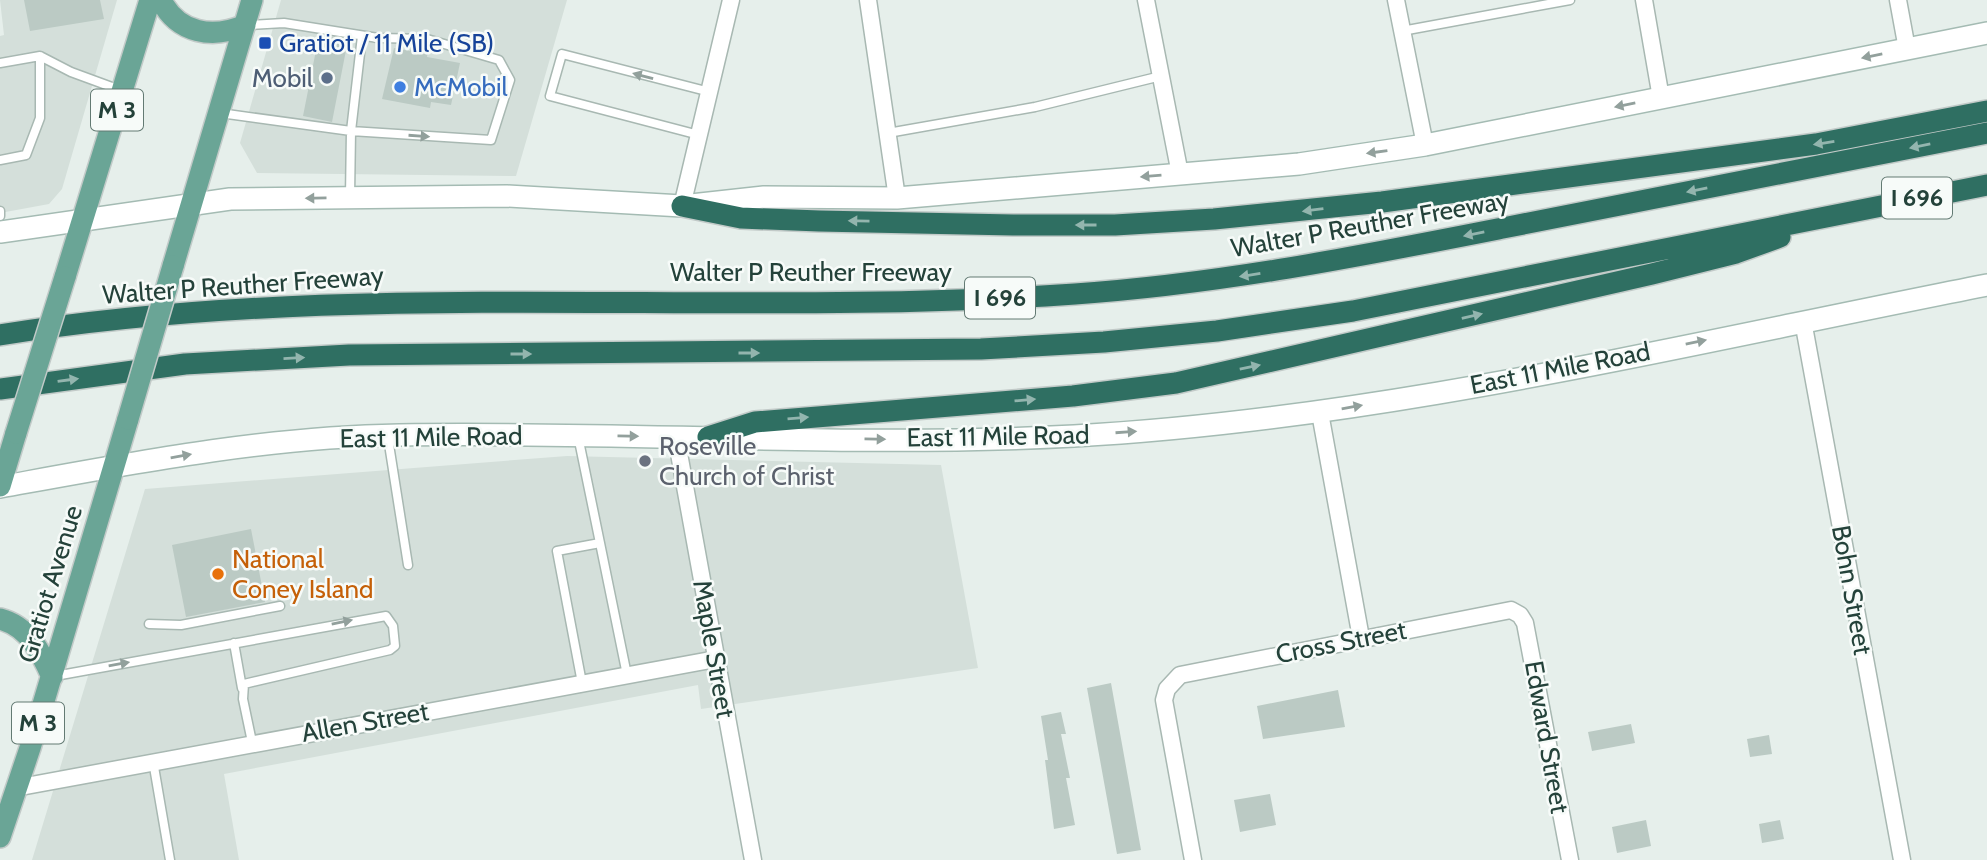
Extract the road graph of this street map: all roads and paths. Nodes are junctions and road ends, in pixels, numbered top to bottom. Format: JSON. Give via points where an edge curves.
{"nodes":[{"id":1,"x":150,"y":0,"type":"edge"},
{"id":2,"x":161,"y":0,"type":"edge"},
{"id":3,"x":252,"y":0,"type":"edge"},
{"id":4,"x":731,"y":0,"type":"edge"},
{"id":5,"x":867,"y":0,"type":"edge"},
{"id":6,"x":1146,"y":0,"type":"edge"},
{"id":7,"x":1396,"y":0,"type":"edge"},
{"id":8,"x":1570,"y":0,"type":"edge"},
{"id":9,"x":1644,"y":0,"type":"edge"},
{"id":10,"x":1898,"y":0,"type":"edge"},
{"id":11,"x":245,"y":25,"type":"junction"},
{"id":12,"x":1402,"y":31,"type":"junction"},
{"id":13,"x":1987,"y":33,"type":"edge"},
{"id":14,"x":362,"y":36,"type":"junction"},
{"id":15,"x":1907,"y":49,"type":"junction"},
{"id":16,"x":40,"y":56,"type":"junction"},
{"id":17,"x":0,"y":63,"type":"edge"},
{"id":18,"x":1161,"y":76,"type":"junction"},
{"id":19,"x":123,"y":92,"type":"junction"},
{"id":20,"x":710,"y":92,"type":"junction"},
{"id":21,"x":1661,"y":98,"type":"junction"},
{"id":22,"x":1987,"y":111,"type":"edge"},
{"id":23,"x":218,"y":113,"type":"junction"},
{"id":24,"x":351,"y":131,"type":"junction"},
{"id":25,"x":1987,"y":132,"type":"edge"},
{"id":26,"x":888,"y":133,"type":"junction"},
{"id":27,"x":699,"y":135,"type":"junction"},
{"id":28,"x":1425,"y":145,"type":"junction"},
{"id":29,"x":0,"y":160,"type":"edge"},
{"id":30,"x":1180,"y":174,"type":"junction"},
{"id":31,"x":1987,"y":185,"type":"edge"},
{"id":32,"x":350,"y":198,"type":"junction"},
{"id":33,"x":897,"y":198,"type":"junction"},
{"id":34,"x":191,"y":204,"type":"junction"},
{"id":35,"x":682,"y":205,"type":"junction"},
{"id":36,"x":1847,"y":213,"type":"junction"},
{"id":37,"x":82,"y":220,"type":"junction"},
{"id":38,"x":0,"y":232,"type":"edge"},
{"id":39,"x":1987,"y":285,"type":"edge"},
{"id":40,"x":1803,"y":321,"type":"junction"},
{"id":41,"x":0,"y":335,"type":"edge"},
{"id":42,"x":0,"y":389,"type":"edge"},
{"id":43,"x":1320,"y":413,"type":"junction"},
{"id":44,"x":387,"y":435,"type":"junction"},
{"id":45,"x":578,"y":436,"type":"junction"},
{"id":46,"x":676,"y":437,"type":"junction"},
{"id":47,"x":708,"y":437,"type":"junction"},
{"id":48,"x":114,"y":467,"type":"junction"},
{"id":49,"x":0,"y":487,"type":"edge"},
{"id":50,"x":600,"y":543,"type":"junction"},
{"id":51,"x":408,"y":565,"type":"dead end"},
{"id":52,"x":280,"y":606,"type":"dead end"},
{"id":53,"x":1520,"y":615,"type":"joint"},
{"id":54,"x":0,"y":619,"type":"edge"},
{"id":55,"x":149,"y":624,"type":"dead end"},
{"id":56,"x":1361,"y":638,"type":"junction"},
{"id":57,"x":234,"y":643,"type":"junction"},
{"id":58,"x":716,"y":659,"type":"junction"},
{"id":59,"x":626,"y":675,"type":"junction"},
{"id":60,"x":52,"y":677,"type":"junction"},
{"id":61,"x":582,"y":683,"type":"junction"},
{"id":62,"x":242,"y":688,"type":"junction"},
{"id":63,"x":252,"y":742,"type":"junction"},
{"id":64,"x":153,"y":761,"type":"junction"},
{"id":65,"x":15,"y":788,"type":"junction"},
{"id":66,"x":0,"y":837,"type":"edge"},
{"id":67,"x":170,"y":860,"type":"edge"},
{"id":68,"x":753,"y":860,"type":"edge"},
{"id":69,"x":1193,"y":860,"type":"edge"},
{"id":70,"x":1570,"y":860,"type":"edge"},
{"id":71,"x":1902,"y":860,"type":"edge"}],
"edges":[{"from":1,"to":19,"type":"main road","number":"M 3"},
{"from":2,"to":11,"type":"main road","via":[[175,19],[202,33],[229,32]]},
{"from":3,"to":11,"type":"main road","number":"M 3"},
{"from":4,"to":20,"type":"street"},
{"from":5,"to":26,"type":"street"},
{"from":6,"to":18,"type":"street"},
{"from":7,"to":12,"type":"street"},
{"from":8,"to":12,"type":"lane"},
{"from":9,"to":21,"type":"street"},
{"from":10,"to":15,"type":"street"},
{"from":11,"to":14,"type":"lane","via":[[284,23]]},
{"from":11,"to":23,"type":"main road","number":"M 3"},
{"from":12,"to":28,"type":"street"},
{"from":13,"to":15,"type":"main road"},
{"from":14,"to":24,"type":"lane"},
{"from":24,"to":14,"type":"lane","one_way":true,"via":[[491,140],[510,80],[499,60],[427,39]]},
{"from":15,"to":21,"type":"main road","one_way":true},
{"from":16,"to":17,"type":"lane"},
{"from":16,"to":19,"type":"lane"},
{"from":16,"to":29,"type":"lane","via":[[40,118],[26,155]]},
{"from":18,"to":26,"type":"lane","via":[[1035,107]]},
{"from":18,"to":30,"type":"street"},
{"from":19,"to":37,"type":"main road","number":"M 3"},
{"from":20,"to":27,"type":"street"},
{"from":20,"to":27,"type":"lane","one_way":true,"via":[[562,54],[551,96]]},
{"from":21,"to":28,"type":"main road","one_way":true},
{"from":22,"to":35,"type":"highway","one_way":true,"via":[[1816,144],[1382,202],[1214,219],[1038,225],[741,218]]},
{"from":23,"to":24,"type":"lane"},
{"from":23,"to":34,"type":"main road","number":"M 3"},
{"from":24,"to":32,"type":"lane"},
{"from":25,"to":41,"type":"highway","name":"Walter P Reuther Freeway","number":"I 696","one_way":true,"via":[[1351,258],[1147,288],[948,299],[294,305],[133,317]]},
{"from":26,"to":33,"type":"street"},
{"from":27,"to":35,"type":"street"},
{"from":28,"to":30,"type":"main road","one_way":true,"via":[[1299,164]]},
{"from":30,"to":33,"type":"main road","one_way":true},
{"from":31,"to":36,"type":"highway","number":"I 696"},
{"from":32,"to":34,"type":"main road","one_way":true,"via":[[230,199]]},
{"from":32,"to":35,"type":"main road","via":[[507,197]]},
{"from":33,"to":35,"type":"main road","via":[[764,197]]},
{"from":34,"to":37,"type":"main road"},
{"from":34,"to":48,"type":"main road","number":"M 3","bridge":true},
{"from":42,"to":36,"type":"highway","number":"I 696","one_way":true,"via":[[185,364],[349,355],[981,349],[1142,339],[1353,311]]},
{"from":47,"to":36,"type":"highway","one_way":true,"via":[[755,422],[1176,383],[1652,275],[1736,253]]},
{"from":37,"to":38,"type":"main road"},
{"from":37,"to":49,"type":"main road","number":"M 3","bridge":true},
{"from":39,"to":40,"type":"main road","name":"East 11 Mile Road"},
{"from":43,"to":40,"type":"main road","name":"East 11 Mile Road","one_way":true},
{"from":40,"to":71,"type":"street","name":"Bohn Street"},
{"from":47,"to":43,"type":"main road","name":"East 11 Mile Road","one_way":true,"via":[[961,440],[1070,436]]},
{"from":43,"to":56,"type":"street"},
{"from":44,"to":45,"type":"main road","name":"East 11 Mile Road"},
{"from":48,"to":44,"type":"main road","name":"East 11 Mile Road","one_way":true,"via":[[249,446]]},
{"from":44,"to":51,"type":"lane"},
{"from":45,"to":46,"type":"main road","name":"East 11 Mile Road","one_way":true},
{"from":45,"to":50,"type":"lane"},
{"from":46,"to":47,"type":"main road","name":"East 11 Mile Road"},
{"from":46,"to":58,"type":"street","name":"Maple Street"},
{"from":48,"to":49,"type":"main road","name":"East 11 Mile Road"},
{"from":48,"to":60,"type":"main road","name":"Gratiot Avenue","number":"M 3"},
{"from":50,"to":59,"type":"lane"},
{"from":50,"to":61,"type":"lane","via":[[557,551]]},
{"from":52,"to":55,"type":"lane","via":[[181,625]]},
{"from":53,"to":56,"type":"street","name":"Cross Street","via":[[1499,611]]},
{"from":53,"to":70,"type":"street","name":"Edward Street","via":[[1528,635]]},
{"from":54,"to":60,"type":"main road","via":[[14,623],[34,642]]},
{"from":56,"to":69,"type":"street","name":"Cross Street","via":[[1192,671],[1180,675],[1167,689],[1164,700]]},
{"from":60,"to":57,"type":"lane","one_way":true},
{"from":57,"to":62,"type":"lane"},
{"from":57,"to":62,"type":"lane","one_way":true,"via":[[382,614],[395,636],[390,650],[247,682]]},
{"from":58,"to":59,"type":"street","name":"Allen Street"},
{"from":58,"to":68,"type":"street","name":"Maple Street"},
{"from":59,"to":61,"type":"street","name":"Allen Street"},
{"from":60,"to":65,"type":"main road","name":"Gratiot Avenue","number":"M 3"},
{"from":61,"to":63,"type":"street","name":"Allen Street"},
{"from":62,"to":63,"type":"lane"},
{"from":63,"to":64,"type":"street","name":"Allen Street"},
{"from":64,"to":65,"type":"street","name":"Allen Street"},
{"from":64,"to":67,"type":"lane"},
{"from":65,"to":66,"type":"main road","name":"Gratiot Avenue","number":"M 3"}]}
